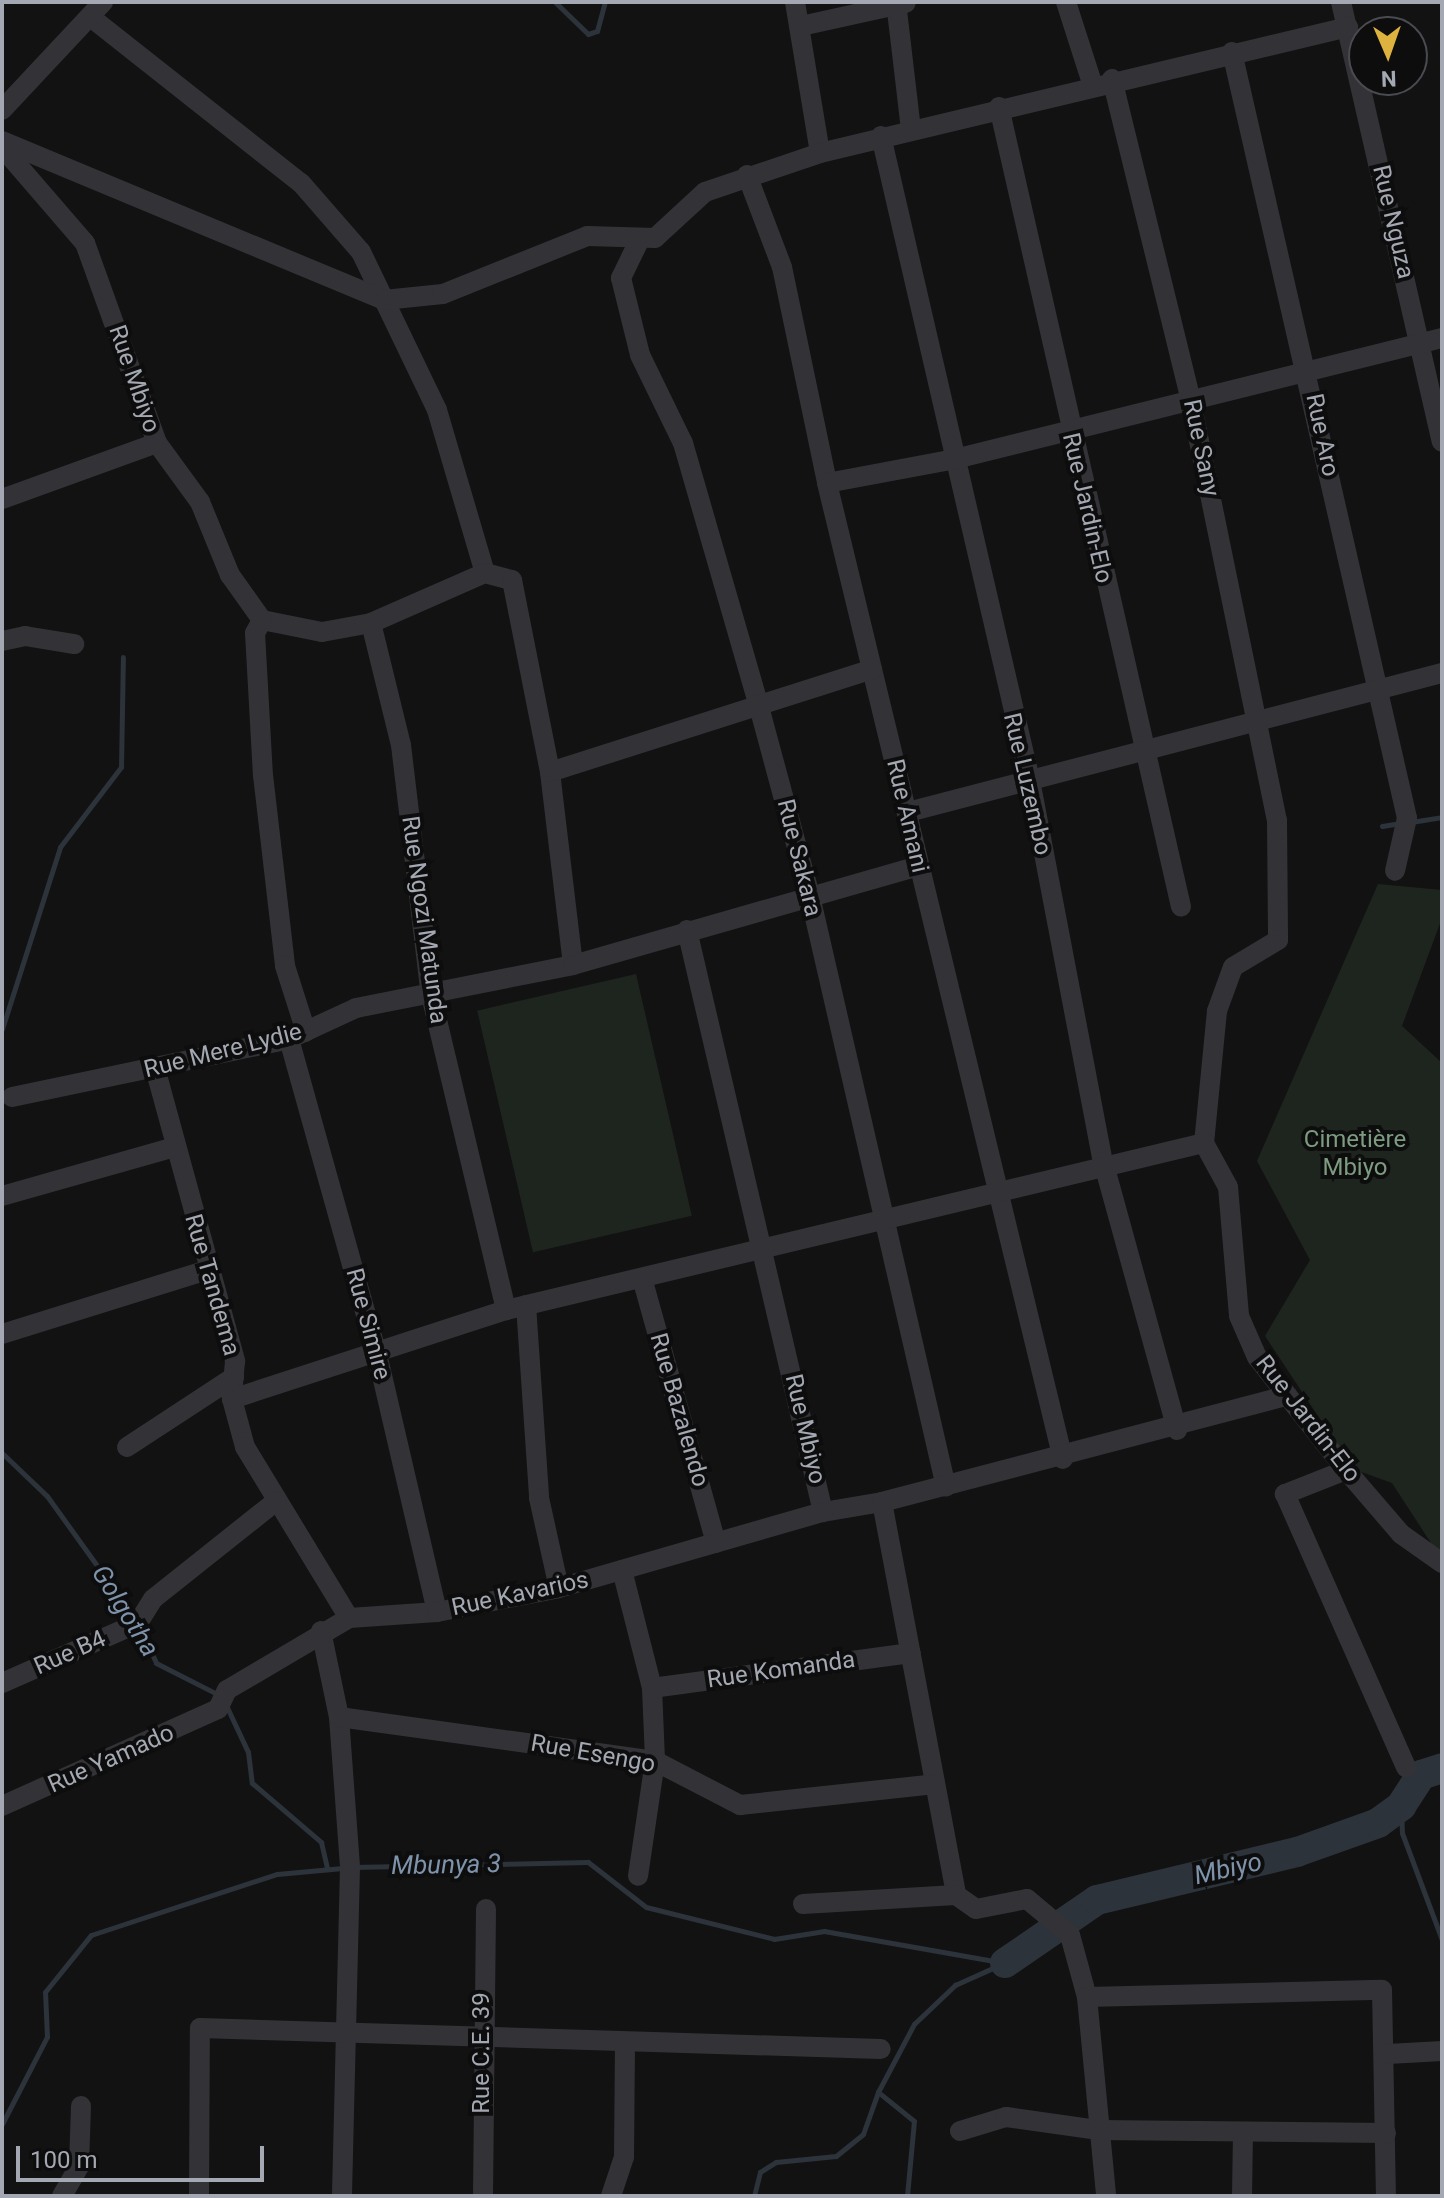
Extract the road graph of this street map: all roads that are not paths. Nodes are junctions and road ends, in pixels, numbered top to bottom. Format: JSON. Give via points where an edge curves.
{"nodes":[{"id":1,"x":795,"y":2,"type":"edge"},
{"id":2,"x":1066,"y":2,"type":"edge"},
{"id":3,"x":1341,"y":2,"type":"edge"},
{"id":4,"x":901,"y":3,"type":"edge"},
{"id":5,"x":98,"y":10,"type":"edge"},
{"id":6,"x":801,"y":26,"type":"junction"},
{"id":7,"x":1348,"y":27,"type":"joint"},
{"id":8,"x":1232,"y":52,"type":"junction"},
{"id":9,"x":1112,"y":79,"type":"junction"},
{"id":10,"x":1092,"y":83,"type":"junction"},
{"id":11,"x":1364,"y":96,"type":"edge"},
{"id":12,"x":999,"y":107,"type":"junction"},
{"id":13,"x":2,"y":110,"type":"edge"},
{"id":14,"x":911,"y":129,"type":"junction"},
{"id":15,"x":881,"y":136,"type":"junction"},
{"id":16,"x":2,"y":144,"type":"edge"},
{"id":17,"x":820,"y":153,"type":"junction"},
{"id":18,"x":747,"y":175,"type":"junction"},
{"id":19,"x":638,"y":243,"type":"junction"},
{"id":20,"x":384,"y":300,"type":"junction"},
{"id":21,"x":1442,"y":338,"type":"edge"},
{"id":22,"x":1421,"y":343,"type":"junction"},
{"id":23,"x":1308,"y":370,"type":"junction"},
{"id":24,"x":1190,"y":397,"type":"junction"},
{"id":25,"x":1068,"y":430,"type":"junction"},
{"id":26,"x":1442,"y":442,"type":"edge"},
{"id":27,"x":157,"y":443,"type":"junction"},
{"id":28,"x":955,"y":459,"type":"junction"},
{"id":29,"x":827,"y":483,"type":"junction"},
{"id":30,"x":2,"y":499,"type":"edge"},
{"id":31,"x":485,"y":573,"type":"junction"},
{"id":32,"x":262,"y":620,"type":"junction"},
{"id":33,"x":371,"y":623,"type":"junction"},
{"id":34,"x":2,"y":641,"type":"edge"},
{"id":35,"x":74,"y":644,"type":"dead end"},
{"id":36,"x":872,"y":669,"type":"junction"},
{"id":37,"x":1442,"y":673,"type":"edge"},
{"id":38,"x":1374,"y":690,"type":"junction"},
{"id":39,"x":758,"y":703,"type":"junction"},
{"id":40,"x":1260,"y":719,"type":"junction"},
{"id":41,"x":1144,"y":749,"type":"junction"},
{"id":42,"x":550,"y":772,"type":"junction"},
{"id":43,"x":1030,"y":780,"type":"junction"},
{"id":44,"x":908,"y":812,"type":"junction"},
{"id":45,"x":919,"y":866,"type":"junction"},
{"id":46,"x":1395,"y":871,"type":"dead end"},
{"id":47,"x":810,"y":896,"type":"junction"},
{"id":48,"x":1181,"y":907,"type":"dead end"},
{"id":49,"x":687,"y":930,"type":"junction"},
{"id":50,"x":573,"y":965,"type":"junction"},
{"id":51,"x":431,"y":995,"type":"junction"},
{"id":52,"x":298,"y":1036,"type":"junction"},
{"id":53,"x":155,"y":1068,"type":"junction"},
{"id":54,"x":12,"y":1097,"type":"dead end"},
{"id":55,"x":1204,"y":1143,"type":"junction"},
{"id":56,"x":175,"y":1147,"type":"junction"},
{"id":57,"x":1103,"y":1161,"type":"junction"},
{"id":58,"x":995,"y":1187,"type":"junction"},
{"id":59,"x":2,"y":1196,"type":"edge"},
{"id":60,"x":879,"y":1219,"type":"junction"},
{"id":61,"x":764,"y":1249,"type":"junction"},
{"id":62,"x":207,"y":1270,"type":"junction"},
{"id":63,"x":642,"y":1278,"type":"junction"},
{"id":64,"x":516,"y":1307,"type":"junction"},
{"id":65,"x":2,"y":1334,"type":"edge"},
{"id":66,"x":377,"y":1354,"type":"junction"},
{"id":67,"x":234,"y":1377,"type":"junction"},
{"id":68,"x":1287,"y":1396,"type":"junction"},
{"id":69,"x":232,"y":1399,"type":"junction"},
{"id":70,"x":1177,"y":1430,"type":"junction"},
{"id":71,"x":127,"y":1447,"type":"dead end"},
{"id":72,"x":1063,"y":1459,"type":"junction"},
{"id":73,"x":1346,"y":1470,"type":"junction"},
{"id":74,"x":946,"y":1487,"type":"junction"},
{"id":75,"x":276,"y":1501,"type":"junction"},
{"id":76,"x":882,"y":1502,"type":"junction"},
{"id":77,"x":823,"y":1512,"type":"junction"},
{"id":78,"x":716,"y":1543,"type":"junction"},
{"id":79,"x":1442,"y":1563,"type":"edge"},
{"id":80,"x":622,"y":1570,"type":"junction"},
{"id":81,"x":559,"y":1588,"type":"junction"},
{"id":82,"x":437,"y":1612,"type":"junction"},
{"id":83,"x":349,"y":1618,"type":"junction"},
{"id":84,"x":321,"y":1631,"type":"junction"},
{"id":85,"x":911,"y":1653,"type":"junction"},
{"id":86,"x":2,"y":1683,"type":"edge"},
{"id":87,"x":652,"y":1688,"type":"junction"},
{"id":88,"x":223,"y":1700,"type":"joint"},
{"id":89,"x":339,"y":1717,"type":"junction"},
{"id":90,"x":655,"y":1761,"type":"junction"},
{"id":91,"x":1406,"y":1767,"type":"dead end"},
{"id":92,"x":935,"y":1784,"type":"junction"},
{"id":93,"x":2,"y":1806,"type":"edge"},
{"id":94,"x":638,"y":1876,"type":"dead end"},
{"id":95,"x":956,"y":1895,"type":"junction"},
{"id":96,"x":803,"y":1904,"type":"dead end"},
{"id":97,"x":486,"y":1909,"type":"dead end"},
{"id":98,"x":1087,"y":1997,"type":"junction"},
{"id":99,"x":342,"y":2031,"type":"junction"},
{"id":100,"x":480,"y":2034,"type":"junction"},
{"id":101,"x":625,"y":2043,"type":"junction"},
{"id":102,"x":881,"y":2049,"type":"dead end"},
{"id":103,"x":1442,"y":2051,"type":"edge"},
{"id":104,"x":1388,"y":2054,"type":"junction"},
{"id":105,"x":81,"y":2106,"type":"dead end"},
{"id":106,"x":1097,"y":2130,"type":"junction"},
{"id":107,"x":960,"y":2131,"type":"dead end"},
{"id":108,"x":1243,"y":2133,"type":"junction"},
{"id":109,"x":1386,"y":2133,"type":"junction"},
{"id":110,"x":62,"y":2196,"type":"edge"},
{"id":111,"x":199,"y":2196,"type":"edge"},
{"id":112,"x":342,"y":2196,"type":"edge"},
{"id":113,"x":483,"y":2196,"type":"edge"},
{"id":114,"x":611,"y":2196,"type":"edge"},
{"id":115,"x":1106,"y":2196,"type":"edge"},
{"id":116,"x":1242,"y":2196,"type":"edge"},
{"id":117,"x":1386,"y":2196,"type":"edge"}],
"edges":[{"from":1,"to":6,"type":"street"},
{"from":2,"to":10,"type":"street"},
{"from":3,"to":7,"type":"street","name":"Rue Nguza"},
{"from":4,"to":6,"type":"street"},
{"from":4,"to":14,"type":"street"},
{"from":5,"to":13,"type":"street"},
{"from":5,"to":20,"type":"street","via":[[301,183],[361,252]]},
{"from":6,"to":17,"type":"street"},
{"from":7,"to":8,"type":"street"},
{"from":8,"to":9,"type":"street"},
{"from":8,"to":23,"type":"street","name":"Rue Aro"},
{"from":9,"to":10,"type":"street"},
{"from":9,"to":24,"type":"street","name":"Rue Sany"},
{"from":10,"to":12,"type":"street"},
{"from":11,"to":22,"type":"street","name":"Rue Nguza"},
{"from":12,"to":14,"type":"street"},
{"from":12,"to":25,"type":"street","name":"Rue Jardin-Elo"},
{"from":14,"to":15,"type":"street"},
{"from":15,"to":17,"type":"street"},
{"from":15,"to":28,"type":"street","name":"Rue Luzembo"},
{"from":16,"to":20,"type":"street"},
{"from":16,"to":27,"type":"street","name":"Rue Mbiyo","via":[[85,243]]},
{"from":17,"to":18,"type":"street"},
{"from":18,"to":19,"type":"street","via":[[705,192],[655,238]]},
{"from":18,"to":29,"type":"street","name":"Rue Amani","via":[[782,267]]},
{"from":19,"to":20,"type":"street","via":[[587,236],[443,294]]},
{"from":19,"to":39,"type":"street","name":"Rue Sakara","via":[[621,278],[640,355],[683,443]]},
{"from":20,"to":31,"type":"street","via":[[437,410]]},
{"from":21,"to":22,"type":"street"},
{"from":22,"to":23,"type":"street"},
{"from":22,"to":26,"type":"street","name":"Rue Nguza"},
{"from":23,"to":24,"type":"street"},
{"from":23,"to":38,"type":"street","name":"Rue Aro"},
{"from":24,"to":25,"type":"street"},
{"from":24,"to":40,"type":"street","name":"Rue Sany"},
{"from":25,"to":28,"type":"street"},
{"from":25,"to":41,"type":"street","name":"Rue Jardin-Elo"},
{"from":27,"to":30,"type":"street"},
{"from":27,"to":32,"type":"street","name":"Rue Mbiyo","via":[[200,502],[230,575]]},
{"from":28,"to":29,"type":"street"},
{"from":28,"to":43,"type":"street","name":"Rue Luzembo"},
{"from":29,"to":36,"type":"street","name":"Rue Amani"},
{"from":31,"to":33,"type":"street"},
{"from":31,"to":42,"type":"street","via":[[512,580]]},
{"from":32,"to":33,"type":"street","via":[[322,632]]},
{"from":32,"to":52,"type":"street","name":"Rue Simire","via":[[255,633],[263,775]]},
{"from":33,"to":51,"type":"street","name":"Rue Ngozi Matunda","via":[[401,745]]},
{"from":34,"to":35,"type":"street","via":[[25,636]]},
{"from":36,"to":39,"type":"street"},
{"from":36,"to":44,"type":"street","name":"Rue Amani"},
{"from":37,"to":38,"type":"street"},
{"from":38,"to":40,"type":"street"},
{"from":38,"to":46,"type":"street","name":"Rue Aro","via":[[1406,826]]},
{"from":39,"to":42,"type":"street"},
{"from":39,"to":47,"type":"street","name":"Rue Sakara"},
{"from":40,"to":41,"type":"street"},
{"from":40,"to":55,"type":"street","name":"Rue Sany","via":[[1277,820],[1278,940],[1233,967],[1217,1011]]},
{"from":41,"to":43,"type":"street"},
{"from":41,"to":48,"type":"street","name":"Rue Jardin-Elo"},
{"from":42,"to":50,"type":"street"},
{"from":43,"to":44,"type":"street"},
{"from":43,"to":57,"type":"street","name":"Rue Luzembo"},
{"from":44,"to":45,"type":"street","name":"Rue Amani"},
{"from":45,"to":47,"type":"street","name":"Rue Mere Lydie"},
{"from":45,"to":58,"type":"street","name":"Rue Amani"},
{"from":47,"to":49,"type":"street","name":"Rue Mere Lydie"},
{"from":47,"to":60,"type":"street","name":"Rue Sakara"},
{"from":49,"to":50,"type":"street","name":"Rue Mere Lydie"},
{"from":49,"to":61,"type":"street","name":"Rue Mbiyo"},
{"from":50,"to":51,"type":"street","name":"Rue Mere Lydie"},
{"from":51,"to":52,"type":"street","name":"Rue Mere Lydie","via":[[356,1008]]},
{"from":51,"to":64,"type":"street","name":"Rue Ngozi Matunda"},
{"from":52,"to":53,"type":"street","name":"Rue Mere Lydie"},
{"from":52,"to":66,"type":"street","name":"Rue Simire"},
{"from":53,"to":54,"type":"street","name":"Rue Mere Lydie"},
{"from":53,"to":56,"type":"street","name":"Rue Tandema"},
{"from":55,"to":57,"type":"street"},
{"from":55,"to":68,"type":"street","name":"Rue Jardin-Elo","via":[[1228,1187],[1239,1316]]},
{"from":56,"to":59,"type":"street"},
{"from":56,"to":62,"type":"street","name":"Rue Tandema"},
{"from":57,"to":58,"type":"street"},
{"from":57,"to":70,"type":"street","name":"Rue Luzembo"},
{"from":58,"to":60,"type":"street"},
{"from":58,"to":72,"type":"street","name":"Rue Amani"},
{"from":60,"to":61,"type":"street"},
{"from":60,"to":74,"type":"street","name":"Rue Sakara"},
{"from":61,"to":63,"type":"street"},
{"from":61,"to":77,"type":"street","name":"Rue Mbiyo"},
{"from":62,"to":65,"type":"street"},
{"from":62,"to":67,"type":"street","name":"Rue Tandema","via":[[235,1361]]},
{"from":63,"to":64,"type":"street"},
{"from":63,"to":78,"type":"street","name":"Rue Bazalendo"},
{"from":64,"to":66,"type":"street"},
{"from":64,"to":81,"type":"street","name":"Rue Ngozi Matunda","via":[[539,1498]]},
{"from":66,"to":69,"type":"street"},
{"from":66,"to":82,"type":"street","name":"Rue Simire"},
{"from":67,"to":69,"type":"street","name":"Rue Tandema"},
{"from":67,"to":71,"type":"street"},
{"from":68,"to":70,"type":"street","name":"Rue Mbiyo"},
{"from":68,"to":73,"type":"street","name":"Rue Jardin-Elo"},
{"from":69,"to":75,"type":"street","name":"Rue Tandema","via":[[245,1447]]},
{"from":70,"to":72,"type":"street","name":"Rue Mbiyo"},
{"from":72,"to":74,"type":"street","name":"Rue Mbiyo"},
{"from":73,"to":79,"type":"street","name":"Rue Jardin-Elo","via":[[1401,1534]]},
{"from":73,"to":91,"type":"street","via":[[1285,1494]]},
{"from":74,"to":76,"type":"street","name":"Rue Mbiyo"},
{"from":75,"to":83,"type":"street","name":"Rue Tandema"},
{"from":75,"to":86,"type":"street","name":"Rue B4","via":[[153,1599],[138,1623]]},
{"from":76,"to":77,"type":"street","name":"Rue Mbiyo"},
{"from":76,"to":85,"type":"street"},
{"from":77,"to":78,"type":"street","name":"Rue Kavarios"},
{"from":78,"to":80,"type":"street","name":"Rue Kavarios"},
{"from":80,"to":81,"type":"street","name":"Rue Kavarios"},
{"from":80,"to":87,"type":"street"},
{"from":81,"to":82,"type":"street","name":"Rue Kavarios"},
{"from":82,"to":83,"type":"street","name":"Rue Kavarios"},
{"from":83,"to":84,"type":"street","name":"Rue Kavarios"},
{"from":84,"to":88,"type":"street","name":"Rue Kavarios"},
{"from":84,"to":89,"type":"street"},
{"from":85,"to":87,"type":"street","name":"Rue Komanda"},
{"from":85,"to":92,"type":"street"},
{"from":87,"to":90,"type":"street"},
{"from":88,"to":93,"type":"street","name":"Rue Yamado"},
{"from":89,"to":90,"type":"street","name":"Rue Esengo"},
{"from":89,"to":99,"type":"street","via":[[350,1867]]},
{"from":90,"to":92,"type":"street","name":"Rue Esengo","via":[[740,1805]]},
{"from":90,"to":94,"type":"street"},
{"from":92,"to":95,"type":"street"},
{"from":95,"to":96,"type":"street"},
{"from":95,"to":98,"type":"street","via":[[976,1909],[1027,1899],[1057,1918],[1070,1935]]},
{"from":97,"to":100,"type":"street","name":"Rue C.E. 39"},
{"from":98,"to":104,"type":"street","via":[[1382,1990]]},
{"from":98,"to":106,"type":"street"},
{"from":99,"to":100,"type":"street"},
{"from":99,"to":111,"type":"street","via":[[200,2028]]},
{"from":99,"to":112,"type":"street"},
{"from":100,"to":101,"type":"street"},
{"from":100,"to":113,"type":"street","name":"Rue C.E. 39"},
{"from":101,"to":102,"type":"street"},
{"from":101,"to":114,"type":"street","via":[[624,2157]]},
{"from":103,"to":104,"type":"street"},
{"from":104,"to":109,"type":"street"},
{"from":105,"to":110,"type":"street","via":[[79,2166]]},
{"from":106,"to":107,"type":"street","via":[[1006,2117]]},
{"from":106,"to":108,"type":"street"},
{"from":106,"to":115,"type":"street"},
{"from":108,"to":109,"type":"street"},
{"from":108,"to":116,"type":"street"},
{"from":109,"to":117,"type":"street"}]}
